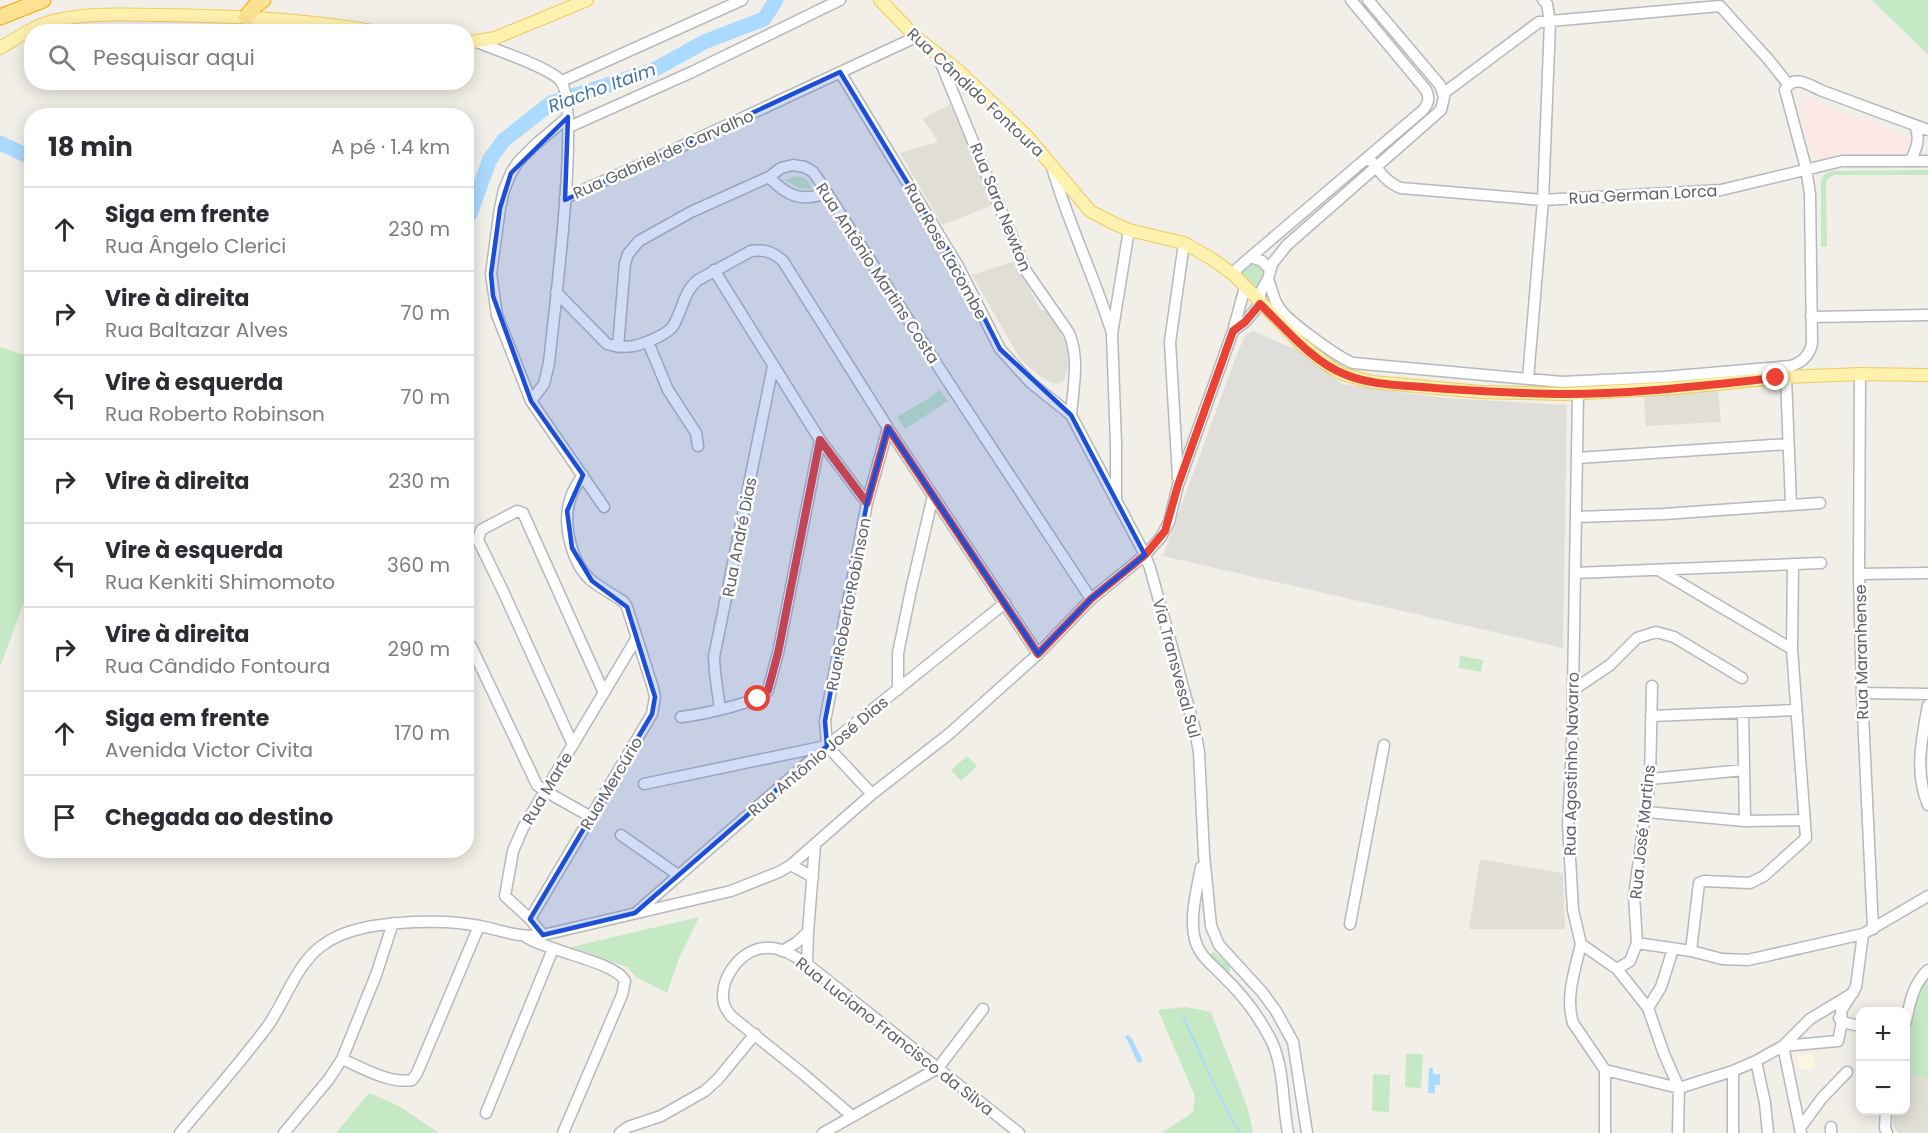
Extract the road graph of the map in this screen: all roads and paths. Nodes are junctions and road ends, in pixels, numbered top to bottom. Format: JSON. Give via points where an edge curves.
{"nodes":[{"id":1,"x":44,"y":0,"type":"edge"},
{"id":2,"x":263,"y":0,"type":"edge"},
{"id":3,"x":587,"y":0,"type":"edge"},
{"id":4,"x":742,"y":0,"type":"edge"},
{"id":5,"x":840,"y":0,"type":"edge"},
{"id":6,"x":880,"y":0,"type":"edge"},
{"id":7,"x":1351,"y":0,"type":"edge"},
{"id":8,"x":1368,"y":0,"type":"edge"},
{"id":9,"x":1543,"y":0,"type":"edge"},
{"id":10,"x":0,"y":17,"type":"edge"},
{"id":11,"x":246,"y":17,"type":"junction"},
{"id":12,"x":1550,"y":22,"type":"junction"},
{"id":13,"x":45,"y":24,"type":"edge"},
{"id":14,"x":321,"y":24,"type":"edge"},
{"id":15,"x":24,"y":34,"type":"edge"},
{"id":16,"x":916,"y":37,"type":"junction"},
{"id":17,"x":474,"y":42,"type":"edge"},
{"id":18,"x":474,"y":44,"type":"edge"},
{"id":19,"x":0,"y":48,"type":"edge"},
{"id":20,"x":938,"y":56,"type":"junction"},
{"id":21,"x":840,"y":72,"type":"junction"},
{"id":22,"x":960,"y":72,"type":"junction"},
{"id":23,"x":1788,"y":84,"type":"junction"},
{"id":24,"x":563,"y":85,"type":"junction"},
{"id":25,"x":1444,"y":93,"type":"junction"},
{"id":26,"x":956,"y":96,"type":"junction"},
{"id":27,"x":569,"y":122,"type":"junction"},
{"id":28,"x":1915,"y":126,"type":"junction"},
{"id":29,"x":1928,"y":130,"type":"edge"},
{"id":30,"x":1368,"y":157,"type":"junction"},
{"id":31,"x":1911,"y":160,"type":"junction"},
{"id":32,"x":1928,"y":161,"type":"edge"},
{"id":33,"x":1052,"y":164,"type":"junction"},
{"id":34,"x":1376,"y":167,"type":"junction"},
{"id":35,"x":1806,"y":168,"type":"junction"},
{"id":36,"x":769,"y":177,"type":"junction"},
{"id":37,"x":827,"y":193,"type":"junction"},
{"id":38,"x":565,"y":198,"type":"junction"},
{"id":39,"x":1543,"y":200,"type":"junction"},
{"id":40,"x":1087,"y":207,"type":"junction"},
{"id":41,"x":1069,"y":216,"type":"junction"},
{"id":42,"x":1129,"y":230,"type":"junction"},
{"id":43,"x":1184,"y":243,"type":"junction"},
{"id":44,"x":1251,"y":257,"type":"junction"},
{"id":45,"x":714,"y":270,"type":"junction"},
{"id":46,"x":1269,"y":274,"type":"junction"},
{"id":47,"x":1234,"y":275,"type":"junction"},
{"id":48,"x":1245,"y":286,"type":"junction"},
{"id":49,"x":1118,"y":288,"type":"junction"},
{"id":50,"x":556,"y":292,"type":"junction"},
{"id":51,"x":1099,"y":292,"type":"junction"},
{"id":52,"x":1260,"y":304,"type":"junction"},
{"id":53,"x":1928,"y":315,"type":"edge"},
{"id":54,"x":1811,"y":317,"type":"junction"},
{"id":55,"x":1233,"y":331,"type":"junction"},
{"id":56,"x":1112,"y":334,"type":"junction"},
{"id":57,"x":648,"y":342,"type":"junction"},
{"id":58,"x":618,"y":347,"type":"junction"},
{"id":59,"x":773,"y":366,"type":"junction"},
{"id":60,"x":1860,"y":374,"type":"junction"},
{"id":61,"x":1928,"y":375,"type":"edge"},
{"id":62,"x":1786,"y":377,"type":"junction"},
{"id":63,"x":1528,"y":379,"type":"junction"},
{"id":64,"x":1578,"y":394,"type":"junction"},
{"id":65,"x":531,"y":401,"type":"junction"},
{"id":66,"x":1071,"y":415,"type":"junction"},
{"id":67,"x":888,"y":428,"type":"junction"},
{"id":68,"x":820,"y":440,"type":"junction"},
{"id":69,"x":1788,"y":444,"type":"junction"},
{"id":70,"x":698,"y":446,"type":"dead end"},
{"id":71,"x":1577,"y":459,"type":"junction"},
{"id":72,"x":583,"y":475,"type":"junction"},
{"id":73,"x":1178,"y":485,"type":"junction"},
{"id":74,"x":933,"y":496,"type":"junction"},
{"id":75,"x":867,"y":503,"type":"junction"},
{"id":76,"x":1116,"y":503,"type":"junction"},
{"id":77,"x":1820,"y":503,"type":"dead end"},
{"id":78,"x":1791,"y":504,"type":"junction"},
{"id":79,"x":604,"y":507,"type":"dead end"},
{"id":80,"x":1576,"y":517,"type":"junction"},
{"id":81,"x":1145,"y":555,"type":"junction"},
{"id":82,"x":1821,"y":563,"type":"dead end"},
{"id":83,"x":1792,"y":565,"type":"junction"},
{"id":84,"x":1659,"y":570,"type":"junction"},
{"id":85,"x":1575,"y":573,"type":"junction"},
{"id":86,"x":1928,"y":573,"type":"edge"},
{"id":87,"x":1859,"y":574,"type":"junction"},
{"id":88,"x":1091,"y":599,"type":"junction"},
{"id":89,"x":1005,"y":603,"type":"junction"},
{"id":90,"x":636,"y":639,"type":"junction"},
{"id":91,"x":1792,"y":649,"type":"junction"},
{"id":92,"x":474,"y":652,"type":"edge"},
{"id":93,"x":1038,"y":654,"type":"junction"},
{"id":94,"x":1742,"y":678,"type":"dead end"},
{"id":95,"x":1652,"y":686,"type":"dead end"},
{"id":96,"x":898,"y":690,"type":"junction"},
{"id":97,"x":1573,"y":690,"type":"junction"},
{"id":98,"x":604,"y":693,"type":"junction"},
{"id":99,"x":1862,"y":693,"type":"junction"},
{"id":100,"x":1928,"y":694,"type":"edge"},
{"id":101,"x":1928,"y":705,"type":"edge"},
{"id":102,"x":720,"y":708,"type":"junction"},
{"id":103,"x":1796,"y":710,"type":"junction"},
{"id":104,"x":1743,"y":712,"type":"junction"},
{"id":105,"x":1651,"y":716,"type":"junction"},
{"id":106,"x":681,"y":717,"type":"dead end"},
{"id":107,"x":573,"y":745,"type":"junction"},
{"id":108,"x":1384,"y":745,"type":"dead end"},
{"id":109,"x":827,"y":746,"type":"junction"},
{"id":110,"x":1744,"y":770,"type":"junction"},
{"id":111,"x":1650,"y":779,"type":"junction"},
{"id":112,"x":644,"y":784,"type":"dead end"},
{"id":113,"x":545,"y":791,"type":"junction"},
{"id":114,"x":872,"y":794,"type":"junction"},
{"id":115,"x":1928,"y":805,"type":"edge"},
{"id":116,"x":1647,"y":812,"type":"junction"},
{"id":117,"x":591,"y":817,"type":"junction"},
{"id":118,"x":1804,"y":820,"type":"junction"},
{"id":119,"x":1745,"y":821,"type":"junction"},
{"id":120,"x":621,"y":835,"type":"dead end"},
{"id":121,"x":815,"y":845,"type":"junction"},
{"id":122,"x":1204,"y":855,"type":"junction"},
{"id":123,"x":791,"y":865,"type":"junction"},
{"id":124,"x":678,"y":875,"type":"junction"},
{"id":125,"x":813,"y":878,"type":"junction"},
{"id":126,"x":1928,"y":896,"type":"edge"},
{"id":127,"x":635,"y":914,"type":"junction"},
{"id":128,"x":530,"y":919,"type":"junction"},
{"id":129,"x":393,"y":923,"type":"junction"},
{"id":130,"x":1350,"y":924,"type":"dead end"},
{"id":131,"x":479,"y":926,"type":"junction"},
{"id":132,"x":1873,"y":928,"type":"junction"},
{"id":133,"x":808,"y":932,"type":"junction"},
{"id":134,"x":1863,"y":934,"type":"junction"},
{"id":135,"x":543,"y":935,"type":"junction"},
{"id":136,"x":526,"y":937,"type":"junction"},
{"id":137,"x":1637,"y":943,"type":"junction"},
{"id":138,"x":1581,"y":944,"type":"junction"},
{"id":139,"x":1220,"y":945,"type":"junction"},
{"id":140,"x":553,"y":949,"type":"junction"},
{"id":141,"x":1673,"y":949,"type":"junction"},
{"id":142,"x":782,"y":951,"type":"junction"},
{"id":143,"x":1691,"y":951,"type":"junction"},
{"id":144,"x":1201,"y":954,"type":"junction"},
{"id":145,"x":807,"y":964,"type":"junction"},
{"id":146,"x":1617,"y":969,"type":"junction"},
{"id":147,"x":1928,"y":970,"type":"edge"},
{"id":148,"x":1245,"y":971,"type":"junction"},
{"id":149,"x":1224,"y":976,"type":"junction"},
{"id":150,"x":1853,"y":993,"type":"junction"},
{"id":151,"x":1828,"y":1007,"type":"junction"},
{"id":152,"x":1909,"y":1007,"type":"edge"},
{"id":153,"x":1648,"y":1008,"type":"junction"},
{"id":154,"x":984,"y":1009,"type":"dead end"},
{"id":155,"x":1842,"y":1022,"type":"junction"},
{"id":156,"x":1856,"y":1025,"type":"edge"},
{"id":157,"x":755,"y":1034,"type":"junction"},
{"id":158,"x":1783,"y":1046,"type":"junction"},
{"id":159,"x":342,"y":1059,"type":"junction"},
{"id":160,"x":1756,"y":1061,"type":"junction"},
{"id":161,"x":938,"y":1068,"type":"junction"},
{"id":162,"x":1605,"y":1070,"type":"junction"},
{"id":163,"x":1733,"y":1071,"type":"junction"},
{"id":164,"x":1847,"y":1072,"type":"dead end"},
{"id":165,"x":1679,"y":1088,"type":"junction"},
{"id":166,"x":486,"y":1113,"type":"dead end"},
{"id":167,"x":1886,"y":1115,"type":"edge"},
{"id":168,"x":852,"y":1116,"type":"junction"},
{"id":169,"x":1801,"y":1131,"type":"edge"},
{"id":170,"x":180,"y":1133,"type":"edge"},
{"id":171,"x":284,"y":1133,"type":"edge"},
{"id":172,"x":563,"y":1133,"type":"edge"},
{"id":173,"x":620,"y":1133,"type":"edge"},
{"id":174,"x":823,"y":1133,"type":"edge"},
{"id":175,"x":1018,"y":1133,"type":"edge"},
{"id":176,"x":1288,"y":1133,"type":"edge"},
{"id":177,"x":1307,"y":1133,"type":"edge"},
{"id":178,"x":1605,"y":1133,"type":"edge"},
{"id":179,"x":1678,"y":1133,"type":"edge"},
{"id":180,"x":1733,"y":1133,"type":"edge"},
{"id":181,"x":1768,"y":1133,"type":"edge"},
{"id":182,"x":1887,"y":1133,"type":"edge"}],
"edges":[{"from":1,"to":10,"type":"highway"},
{"from":2,"to":11,"type":"highway"},
{"from":3,"to":17,"type":"main road","via":[[510,33]]},
{"from":4,"to":24,"type":"street"},
{"from":5,"to":27,"type":"street","via":[[692,72]]},
{"from":6,"to":16,"type":"main road","name":"Rua Cândido Fontoura"},
{"from":7,"to":30,"type":"street","via":[[1428,96],[1425,108]]},
{"from":8,"to":25,"type":"street"},
{"from":9,"to":12,"type":"street"},
{"from":11,"to":13,"type":"main road","via":[[112,14]]},
{"from":11,"to":14,"type":"main road"},
{"from":12,"to":23,"type":"street","via":[[1720,6]]},
{"from":12,"to":25,"type":"street","via":[[1539,22]]},
{"from":12,"to":39,"type":"street"},
{"from":15,"to":19,"type":"main road"},
{"from":16,"to":20,"type":"main road","name":"Rua Cândido Fontoura"},
{"from":16,"to":21,"type":"street","name":"Rua Gabriel de Carvalho"},
{"from":18,"to":24,"type":"street","via":[[550,72]]},
{"from":20,"to":22,"type":"main road","name":"Rua Cândido Fontoura"},
{"from":20,"to":26,"type":"street","name":"Rua Sara Newton"},
{"from":21,"to":38,"type":"street","name":"Rua Gabriel de Carvalho"},
{"from":21,"to":66,"type":"street","name":"Rua Rose Lacombe","via":[[958,266],[1000,349],[1030,382]]},
{"from":22,"to":26,"type":"street"},
{"from":22,"to":33,"type":"main road","name":"Rua Cândido Fontoura"},
{"from":23,"to":28,"type":"street","via":[[1804,81]]},
{"from":23,"to":35,"type":"street","via":[[1785,90]]},
{"from":24,"to":27,"type":"street"},
{"from":25,"to":34,"type":"street","via":[[1439,113]]},
{"from":26,"to":66,"type":"street","name":"Rua Sara Newton","via":[[1026,271],[1074,343]]},
{"from":27,"to":38,"type":"street"},
{"from":27,"to":65,"type":"street","via":[[536,144],[511,173],[500,208],[491,274],[497,315]]},
{"from":28,"to":29,"type":"street"},
{"from":28,"to":31,"type":"street","via":[[1917,147]]},
{"from":30,"to":34,"type":"street","name":"Rua German Lorca"},
{"from":30,"to":44,"type":"street"},
{"from":31,"to":32,"type":"street","name":"Rua German Lorca"},
{"from":31,"to":35,"type":"street","name":"Rua German Lorca","via":[[1842,161]]},
{"from":33,"to":40,"type":"main road","name":"Rua Cândido Fontoura"},
{"from":33,"to":41,"type":"street"},
{"from":34,"to":39,"type":"street","name":"Rua German Lorca","via":[[1389,182],[1405,189]]},
{"from":34,"to":46,"type":"street","via":[[1287,244]]},
{"from":35,"to":39,"type":"street","name":"Rua German Lorca","via":[[1721,190]]},
{"from":35,"to":54,"type":"street","via":[[1810,194]]},
{"from":36,"to":37,"type":"street","via":[[785,192],[799,198]]},
{"from":36,"to":37,"type":"street","name":"Rua Antônio Martins Costa","via":[[781,168],[800,165],[813,172]]},
{"from":36,"to":58,"type":"street","name":"Rua Antônio Martins Costa","via":[[639,241],[625,263]]},
{"from":37,"to":88,"type":"street","name":"Rua Antônio Martins Costa"},
{"from":38,"to":50,"type":"street","name":"Rua Gabriel de Carvalho"},
{"from":39,"to":63,"type":"street"},
{"from":40,"to":41,"type":"street","via":[[1075,209]]},
{"from":40,"to":42,"type":"main road","name":"Rua Cândido Fontoura"},
{"from":41,"to":51,"type":"street"},
{"from":42,"to":43,"type":"main road","name":"Rua Cândido Fontoura"},
{"from":42,"to":49,"type":"street"},
{"from":43,"to":47,"type":"main road","name":"Rua Cândido Fontoura"},
{"from":43,"to":73,"type":"street","via":[[1170,342]]},
{"from":44,"to":46,"type":"street","via":[[1262,261]]},
{"from":44,"to":47,"type":"street"},
{"from":45,"to":57,"type":"street","via":[[691,286],[670,329]]},
{"from":45,"to":59,"type":"street"},
{"from":45,"to":67,"type":"street","via":[[760,249],[778,256]]},
{"from":46,"to":52,"type":"street","via":[[1260,293]]},
{"from":46,"to":63,"type":"street","via":[[1275,300],[1284,314],[1346,360]]},
{"from":47,"to":48,"type":"main road","name":"Rua Cândido Fontoura"},
{"from":48,"to":52,"type":"main road","name":"Rua Cândido Fontoura"},
{"from":48,"to":55,"type":"street"},
{"from":49,"to":51,"type":"street"},
{"from":49,"to":56,"type":"street"},
{"from":50,"to":58,"type":"street","via":[[601,339]]},
{"from":50,"to":65,"type":"street","name":"Rua Gabriel de Carvalho","via":[[546,377]]},
{"from":51,"to":56,"type":"street"},
{"from":52,"to":55,"type":"street"},
{"from":52,"to":64,"type":"main road","name":"Rua Cândido Fontoura","via":[[1326,364],[1355,378],[1481,392]]},
{"from":53,"to":54,"type":"street"},
{"from":54,"to":63,"type":"street","via":[[1811,350],[1791,366],[1664,377],[1562,382]]},
{"from":55,"to":73,"type":"street"},
{"from":56,"to":76,"type":"street"},
{"from":57,"to":58,"type":"street"},
{"from":57,"to":70,"type":"street","via":[[668,390],[696,433]]},
{"from":59,"to":68,"type":"street"},
{"from":59,"to":102,"type":"street","name":"Rua André Dias","via":[[714,657]]},
{"from":60,"to":61,"type":"main road","name":"Rua Cândido Fontoura"},
{"from":60,"to":62,"type":"main road","name":"Rua Cândido Fontoura"},
{"from":60,"to":87,"type":"street","name":"Rua Maranhense"},
{"from":62,"to":64,"type":"main road","name":"Rua Cândido Fontoura"},
{"from":62,"to":69,"type":"street"},
{"from":64,"to":71,"type":"street","name":"Rua Agostinho Navarro"},
{"from":65,"to":72,"type":"street"},
{"from":66,"to":76,"type":"street","name":"Via Transvesal Sul"},
{"from":67,"to":74,"type":"street"},
{"from":67,"to":75,"type":"street","name":"Rua Roberto Robinson"},
{"from":68,"to":75,"type":"street"},
{"from":68,"to":102,"type":"street","via":[[768,690],[758,699]]},
{"from":69,"to":71,"type":"street"},
{"from":69,"to":78,"type":"street"},
{"from":71,"to":80,"type":"street","name":"Rua Agostinho Navarro"},
{"from":72,"to":79,"type":"street"},
{"from":72,"to":90,"type":"street","name":"Rua Mercúrio","via":[[567,511],[572,548],[584,573],[624,602]]},
{"from":73,"to":81,"type":"street","via":[[1165,531]]},
{"from":74,"to":89,"type":"street"},
{"from":74,"to":96,"type":"street","via":[[898,653]]},
{"from":75,"to":109,"type":"street","name":"Rua Roberto Robinson","via":[[825,721]]},
{"from":76,"to":81,"type":"street","name":"Via Transvesal Sul"},
{"from":77,"to":78,"type":"street"},
{"from":78,"to":80,"type":"street"},
{"from":80,"to":85,"type":"street","name":"Rua Agostinho Navarro"},
{"from":81,"to":88,"type":"street"},
{"from":81,"to":122,"type":"street","name":"Via Transvesal Sul","via":[[1195,730]]},
{"from":82,"to":83,"type":"street"},
{"from":83,"to":84,"type":"street"},
{"from":83,"to":91,"type":"street"},
{"from":84,"to":85,"type":"street"},
{"from":84,"to":91,"type":"street"},
{"from":85,"to":97,"type":"street","name":"Rua Agostinho Navarro"},
{"from":86,"to":87,"type":"street"},
{"from":87,"to":99,"type":"street","name":"Rua Maranhense"},
{"from":88,"to":93,"type":"street"},
{"from":89,"to":93,"type":"street"},
{"from":89,"to":96,"type":"street","name":"Rua Antônio José Dias"},
{"from":90,"to":98,"type":"street","name":"Rua Marte"},
{"from":90,"to":117,"type":"street","name":"Rua Mercúrio","via":[[653,688],[654,706]]},
{"from":91,"to":103,"type":"street"},
{"from":92,"to":113,"type":"street","via":[[537,785]]},
{"from":93,"to":114,"type":"street","via":[[949,734]]},
{"from":94,"to":97,"type":"street","via":[[1674,637],[1656,632],[1637,638],[1610,665]]},
{"from":95,"to":105,"type":"street","name":"Rua José Martins"},
{"from":96,"to":109,"type":"street","name":"Rua Antônio José Dias"},
{"from":97,"to":138,"type":"street","name":"Rua Agostinho Navarro","via":[[1568,824],[1574,910]]},
{"from":98,"to":107,"type":"street","name":"Rua Marte"},
{"from":98,"to":107,"type":"street","via":[[522,512],[481,530],[478,540]]},
{"from":99,"to":100,"type":"street"},
{"from":99,"to":132,"type":"street","name":"Rua Maranhense"},
{"from":101,"to":115,"type":"street","via":[[1920,759]]},
{"from":102,"to":106,"type":"street"},
{"from":103,"to":104,"type":"street"},
{"from":103,"to":118,"type":"street"},
{"from":104,"to":105,"type":"street"},
{"from":104,"to":110,"type":"street"},
{"from":105,"to":111,"type":"street","name":"Rua José Martins"},
{"from":107,"to":113,"type":"street","name":"Rua Marte"},
{"from":108,"to":130,"type":"street"},
{"from":109,"to":112,"type":"street"},
{"from":109,"to":114,"type":"street"},
{"from":109,"to":124,"type":"street","name":"Rua Antônio José Dias"},
{"from":110,"to":111,"type":"street"},
{"from":110,"to":119,"type":"street"},
{"from":111,"to":116,"type":"street","name":"Rua José Martins"},
{"from":113,"to":117,"type":"street"},
{"from":113,"to":128,"type":"street","name":"Rua Marte","via":[[517,840],[504,892],[506,899]]},
{"from":114,"to":121,"type":"street"},
{"from":116,"to":119,"type":"street"},
{"from":116,"to":137,"type":"street","name":"Rua José Martins","via":[[1634,896]]},
{"from":117,"to":128,"type":"street","name":"Rua Mercúrio"},
{"from":118,"to":119,"type":"street"},
{"from":118,"to":143,"type":"street","via":[[1806,838],[1764,876],[1750,883],[1699,883]]},
{"from":120,"to":124,"type":"street"},
{"from":121,"to":123,"type":"street"},
{"from":121,"to":125,"type":"street"},
{"from":122,"to":139,"type":"street","name":"Via Transvesal Sul","via":[[1211,926]]},
{"from":122,"to":144,"type":"street","name":"Via Transvesal Sul","via":[[1193,926]]},
{"from":123,"to":125,"type":"street"},
{"from":123,"to":127,"type":"street","via":[[740,888]]},
{"from":124,"to":127,"type":"street","name":"Rua Antônio José Dias"},
{"from":125,"to":133,"type":"street"},
{"from":126,"to":132,"type":"street"},
{"from":127,"to":135,"type":"street"},
{"from":128,"to":135,"type":"street","name":"Rua Marte"},
{"from":129,"to":131,"type":"street"},
{"from":129,"to":159,"type":"street"},
{"from":129,"to":170,"type":"street","via":[[358,929],[320,947],[303,965],[267,1026]]},
{"from":131,"to":136,"type":"street"},
{"from":131,"to":159,"type":"street","via":[[412,1080],[390,1079]]},
{"from":132,"to":134,"type":"street"},
{"from":133,"to":142,"type":"street"},
{"from":133,"to":145,"type":"street"},
{"from":134,"to":143,"type":"street","via":[[1748,960]]},
{"from":134,"to":150,"type":"street"},
{"from":135,"to":136,"type":"street"},
{"from":136,"to":140,"type":"street"},
{"from":137,"to":141,"type":"street"},
{"from":137,"to":146,"type":"street","via":[[1630,961]]},
{"from":138,"to":146,"type":"street"},
{"from":138,"to":162,"type":"street","via":[[1570,994],[1570,1014]]},
{"from":139,"to":144,"type":"street"},
{"from":139,"to":148,"type":"street","name":"Via Transvesal Sul"},
{"from":140,"to":166,"type":"street"},
{"from":140,"to":172,"type":"street","via":[[620,974],[625,981]]},
{"from":141,"to":143,"type":"street"},
{"from":141,"to":153,"type":"street","via":[[1661,987]]},
{"from":142,"to":145,"type":"street","name":"Rua Luciano Francisco da Silva"},
{"from":142,"to":157,"type":"street","name":"Rua Luciano Francisco da Silva","via":[[752,951],[732,969],[724,987],[724,1006]]},
{"from":144,"to":149,"type":"street"},
{"from":145,"to":161,"type":"street","name":"Rua Luciano Francisco da Silva"},
{"from":146,"to":153,"type":"street"},
{"from":147,"to":152,"type":"street","via":[[1918,981]]},
{"from":148,"to":149,"type":"street"},
{"from":148,"to":177,"type":"street","name":"Via Transvesal Sul","via":[[1276,1011],[1293,1042]]},
{"from":149,"to":176,"type":"street","via":[[1260,1018],[1273,1045]]},
{"from":150,"to":151,"type":"street"},
{"from":150,"to":155,"type":"street","via":[[1842,1007]]},
{"from":151,"to":155,"type":"street"},
{"from":151,"to":158,"type":"street"},
{"from":153,"to":165,"type":"street"},
{"from":154,"to":161,"type":"street"},
{"from":155,"to":156,"type":"street"},
{"from":155,"to":158,"type":"street","via":[[1837,1041]]},
{"from":157,"to":168,"type":"street","name":"Rua Luciano Francisco da Silva"},
{"from":157,"to":173,"type":"street","via":[[705,1091]]},
{"from":158,"to":160,"type":"street"},
{"from":158,"to":169,"type":"street"},
{"from":159,"to":171,"type":"street"},
{"from":160,"to":163,"type":"street"},
{"from":160,"to":181,"type":"street"},
{"from":161,"to":168,"type":"street"},
{"from":161,"to":175,"type":"street","name":"Rua Luciano Francisco da Silva"},
{"from":162,"to":165,"type":"street"},
{"from":162,"to":178,"type":"street"},
{"from":163,"to":165,"type":"street"},
{"from":163,"to":180,"type":"street"},
{"from":164,"to":169,"type":"street","via":[[1822,1098]]},
{"from":165,"to":179,"type":"street"},
{"from":167,"to":182,"type":"street"},
{"from":168,"to":174,"type":"street"}]}
